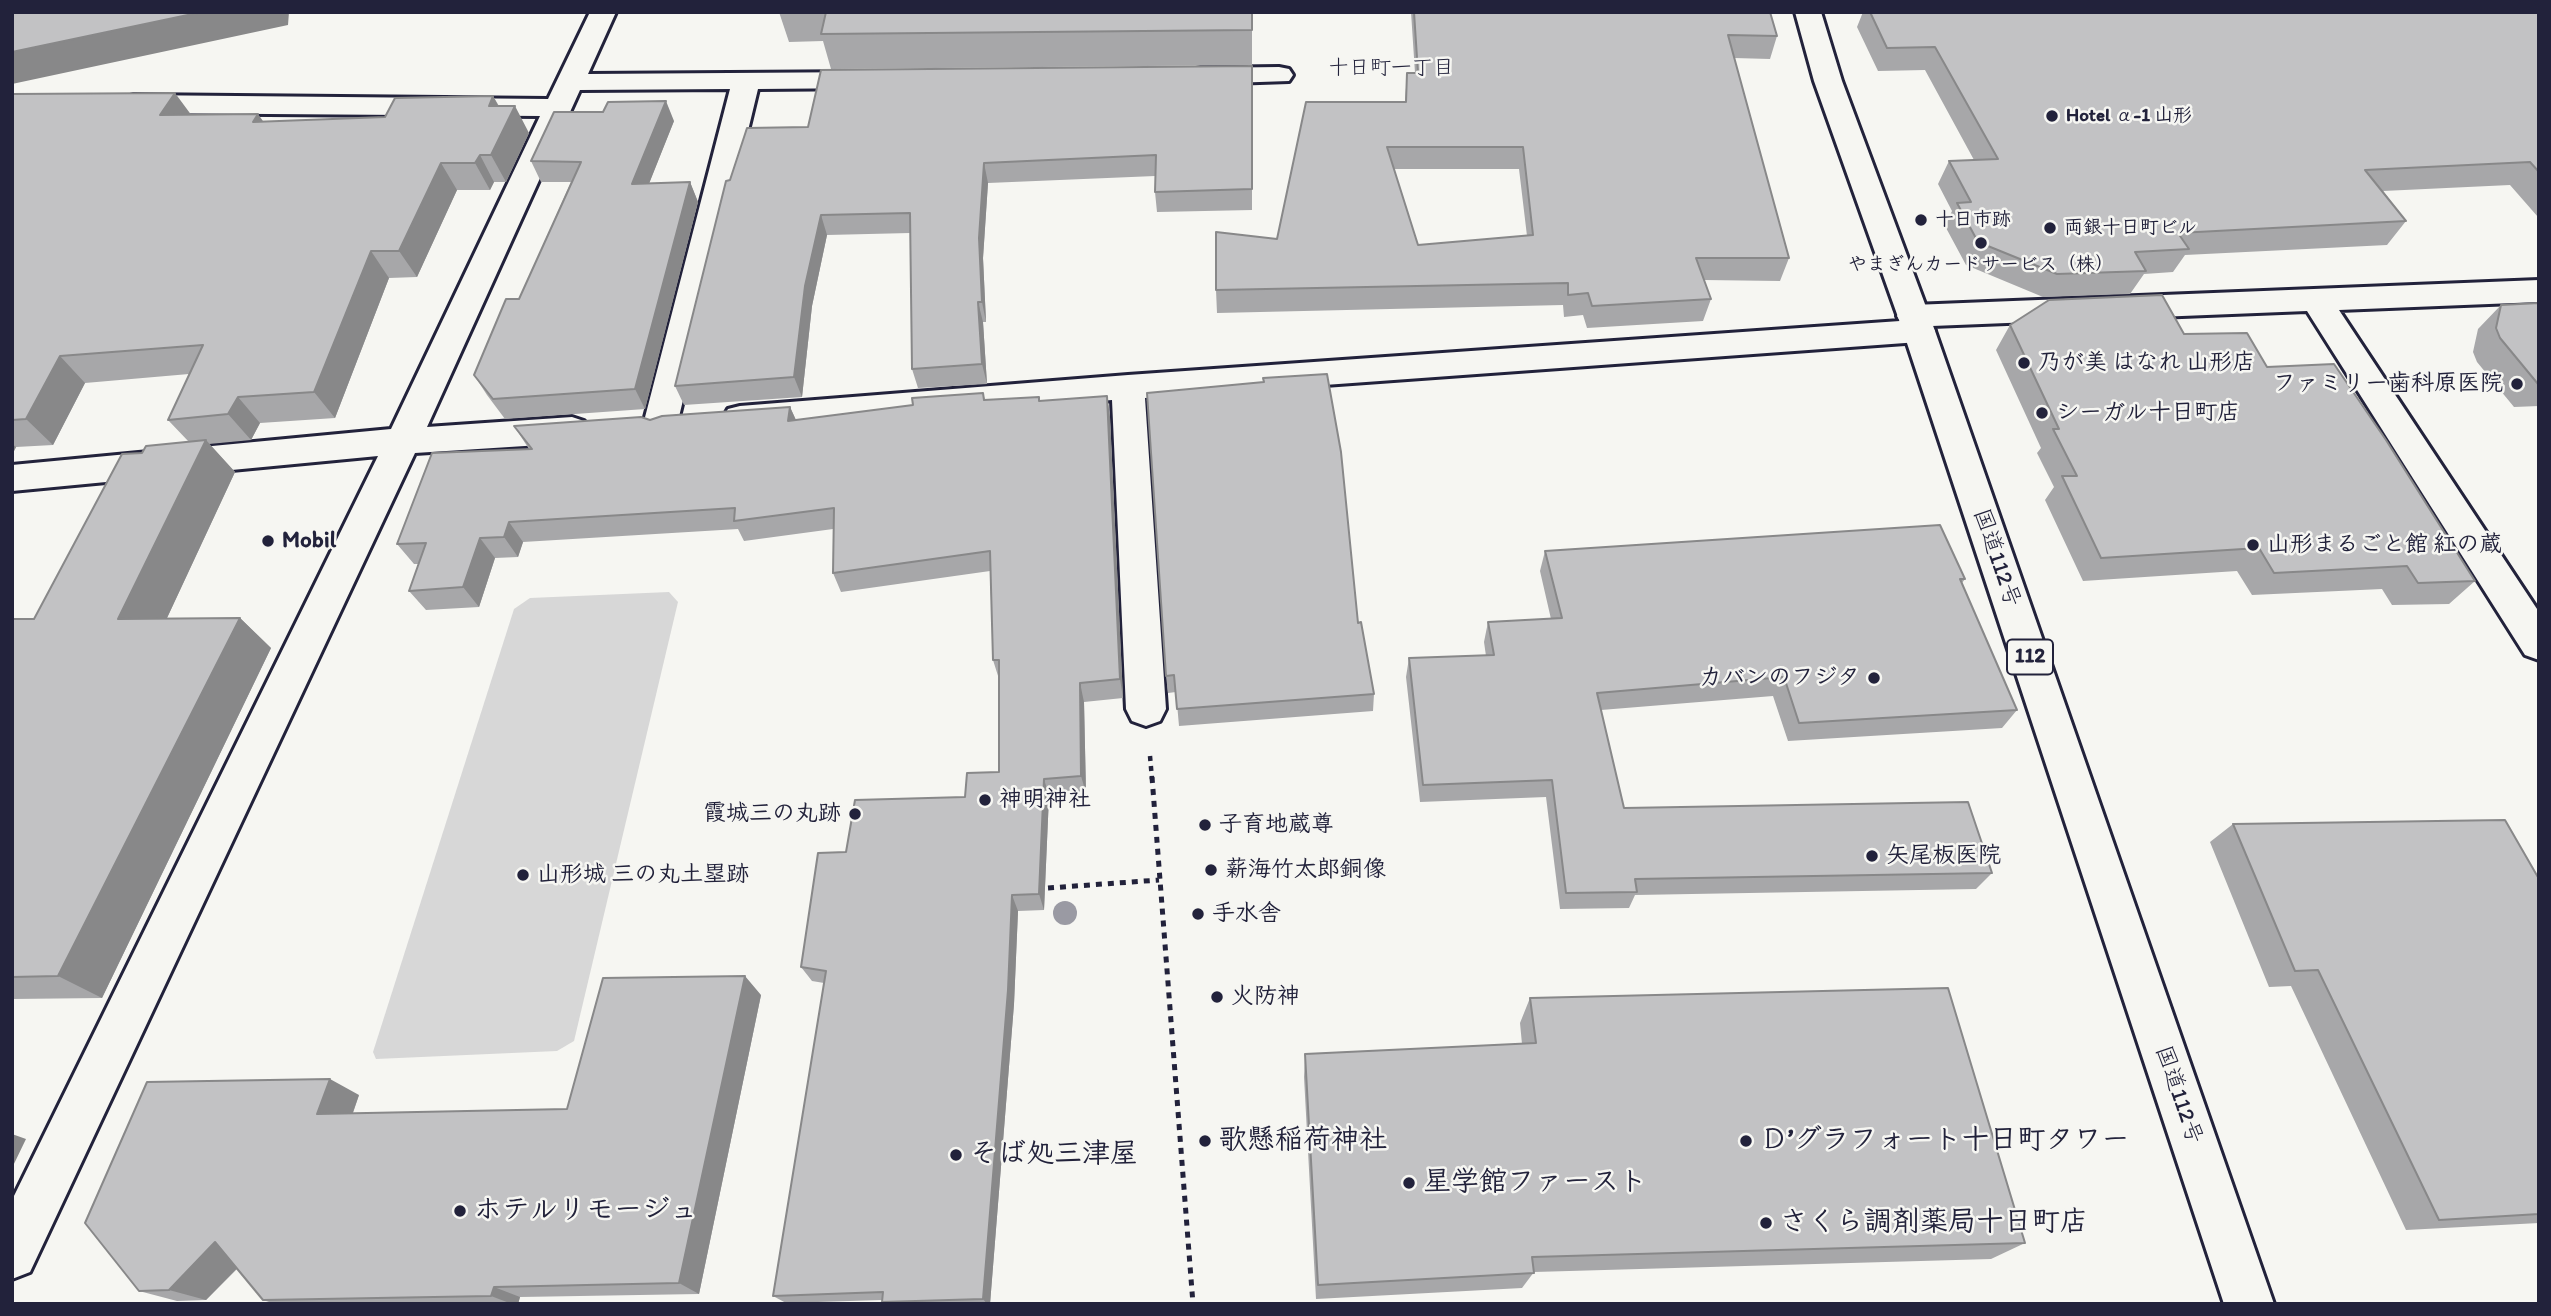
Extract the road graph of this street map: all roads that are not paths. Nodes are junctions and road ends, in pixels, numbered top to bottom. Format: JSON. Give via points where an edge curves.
{"nodes":[{"id":1,"x":603,"y":12,"type":"edge"},
{"id":2,"x":1808,"y":12,"type":"edge"},
{"id":3,"x":1279,"y":75,"type":"dead end"},
{"id":4,"x":1170,"y":76,"type":"edge"},
{"id":5,"x":896,"y":79,"type":"edge"},
{"id":6,"x":746,"y":81,"type":"junction"},
{"id":7,"x":566,"y":95,"type":"junction"},
{"id":8,"x":108,"y":104,"type":"edge"},
{"id":9,"x":2539,"y":291,"type":"edge"},
{"id":10,"x":2317,"y":302,"type":"junction"},
{"id":11,"x":1916,"y":324,"type":"junction"},
{"id":12,"x":1128,"y":387,"type":"junction"},
{"id":13,"x":660,"y":424,"type":"junction"},
{"id":14,"x":403,"y":441,"type":"junction"},
{"id":15,"x":12,"y":478,"type":"edge"},
{"id":16,"x":2539,"y":644,"type":"edge"},
{"id":17,"x":1146,"y":709,"type":"road end"},
{"id":18,"x":12,"y":1254,"type":"edge"},
{"id":19,"x":2249,"y":1304,"type":"edge"}],
"edges":[{"from":1,"to":7,"type":"main road"},
{"from":2,"to":11,"type":"main road","name":"国道112号","number":"112","via":[[1828,81]]},
{"from":3,"to":4,"type":"main road"},
{"from":5,"to":6,"type":"main road"},
{"from":6,"to":7,"type":"main road"},
{"from":6,"to":13,"type":"main road"},
{"from":7,"to":8,"type":"main road"},
{"from":7,"to":14,"type":"main road"},
{"from":9,"to":10,"type":"main road"},
{"from":10,"to":11,"type":"main road"},
{"from":10,"to":16,"type":"main road"},
{"from":11,"to":12,"type":"main road"},
{"from":11,"to":19,"type":"main road","name":"国道112号","number":"112"},
{"from":12,"to":13,"type":"main road"},
{"from":12,"to":17,"type":"main road"},
{"from":13,"to":14,"type":"main road"},
{"from":14,"to":15,"type":"main road"},
{"from":14,"to":18,"type":"main road"}]}
